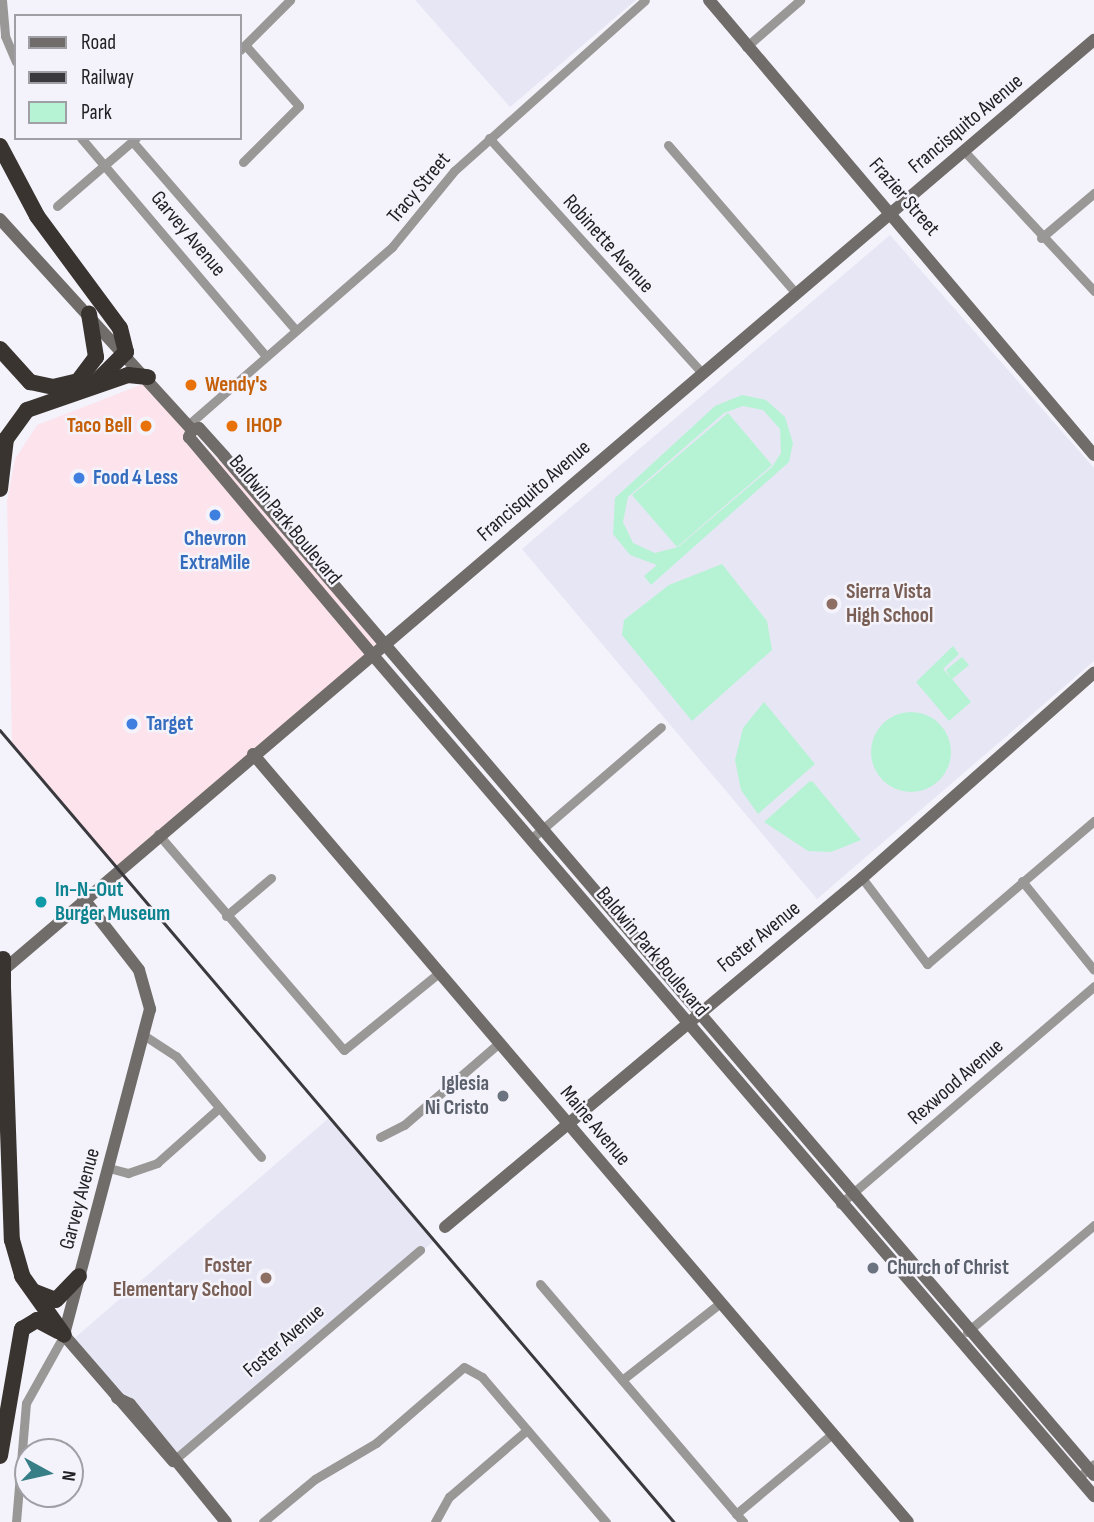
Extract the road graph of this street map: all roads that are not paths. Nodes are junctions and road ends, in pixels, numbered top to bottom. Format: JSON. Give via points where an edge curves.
{"nodes":[{"id":1,"x":2,"y":0,"type":"edge"},
{"id":2,"x":290,"y":0,"type":"edge"},
{"id":3,"x":645,"y":0,"type":"edge"},
{"id":4,"x":709,"y":0,"type":"edge"},
{"id":5,"x":800,"y":0,"type":"edge"},
{"id":6,"x":1094,"y":40,"type":"edge"},
{"id":7,"x":746,"y":47,"type":"junction"},
{"id":8,"x":242,"y":48,"type":"edge"},
{"id":9,"x":14,"y":57,"type":"edge"},
{"id":10,"x":489,"y":138,"type":"junction"},
{"id":11,"x":83,"y":140,"type":"edge"},
{"id":12,"x":134,"y":140,"type":"edge"},
{"id":13,"x":668,"y":145,"type":"dead end"},
{"id":14,"x":0,"y":146,"type":"edge"},
{"id":15,"x":965,"y":152,"type":"junction"},
{"id":16,"x":243,"y":162,"type":"dead end"},
{"id":17,"x":105,"y":166,"type":"junction"},
{"id":18,"x":1094,"y":193,"type":"edge"},
{"id":19,"x":57,"y":206,"type":"dead end"},
{"id":20,"x":892,"y":211,"type":"junction"},
{"id":21,"x":0,"y":219,"type":"edge"},
{"id":22,"x":1041,"y":238,"type":"junction"},
{"id":23,"x":1094,"y":291,"type":"edge"},
{"id":24,"x":795,"y":292,"type":"junction"},
{"id":25,"x":89,"y":314,"type":"junction"},
{"id":26,"x":296,"y":330,"type":"junction"},
{"id":27,"x":0,"y":349,"type":"edge"},
{"id":28,"x":126,"y":352,"type":"junction"},
{"id":29,"x":265,"y":355,"type":"junction"},
{"id":30,"x":702,"y":373,"type":"junction"},
{"id":31,"x":148,"y":377,"type":"junction"},
{"id":32,"x":92,"y":386,"type":"junction"},
{"id":33,"x":190,"y":428,"type":"junction"},
{"id":34,"x":1094,"y":455,"type":"edge"},
{"id":35,"x":0,"y":489,"type":"edge"},
{"id":36,"x":271,"y":534,"type":"junction"},
{"id":37,"x":312,"y":561,"type":"junction"},
{"id":38,"x":377,"y":649,"type":"junction"},
{"id":39,"x":1094,"y":673,"type":"edge"},
{"id":40,"x":661,"y":727,"type":"dead end"},
{"id":41,"x":253,"y":754,"type":"junction"},
{"id":42,"x":1094,"y":821,"type":"edge"},
{"id":43,"x":544,"y":828,"type":"junction"},
{"id":44,"x":158,"y":834,"type":"junction"},
{"id":45,"x":532,"y":838,"type":"junction"},
{"id":46,"x":271,"y":878,"type":"dead end"},
{"id":47,"x":862,"y":878,"type":"junction"},
{"id":48,"x":1023,"y":881,"type":"junction"},
{"id":49,"x":83,"y":898,"type":"junction"},
{"id":50,"x":226,"y":916,"type":"junction"},
{"id":51,"x":2,"y":968,"type":"edge"},
{"id":52,"x":1094,"y":971,"type":"edge"},
{"id":53,"x":440,"y":972,"type":"junction"},
{"id":54,"x":1094,"y":986,"type":"edge"},
{"id":55,"x":699,"y":1011,"type":"junction"},
{"id":56,"x":685,"y":1022,"type":"junction"},
{"id":57,"x":145,"y":1036,"type":"junction"},
{"id":58,"x":500,"y":1042,"type":"junction"},
{"id":59,"x":219,"y":1108,"type":"junction"},
{"id":60,"x":567,"y":1122,"type":"junction"},
{"id":61,"x":380,"y":1137,"type":"dead end"},
{"id":62,"x":261,"y":1157,"type":"dead end"},
{"id":63,"x":109,"y":1168,"type":"junction"},
{"id":64,"x":854,"y":1192,"type":"junction"},
{"id":65,"x":840,"y":1204,"type":"junction"},
{"id":66,"x":1094,"y":1225,"type":"edge"},
{"id":67,"x":445,"y":1227,"type":"dead end"},
{"id":68,"x":420,"y":1250,"type":"dead end"},
{"id":69,"x":79,"y":1276,"type":"junction"},
{"id":70,"x":540,"y":1284,"type":"dead end"},
{"id":71,"x":29,"y":1287,"type":"junction"},
{"id":72,"x":719,"y":1304,"type":"junction"},
{"id":73,"x":64,"y":1335,"type":"junction"},
{"id":74,"x":962,"y":1336,"type":"junction"},
{"id":75,"x":622,"y":1380,"type":"junction"},
{"id":76,"x":527,"y":1430,"type":"junction"},
{"id":77,"x":832,"y":1434,"type":"junction"},
{"id":78,"x":0,"y":1456,"type":"edge"},
{"id":79,"x":173,"y":1461,"type":"junction"},
{"id":80,"x":1088,"y":1471,"type":"edge"},
{"id":81,"x":1094,"y":1496,"type":"edge"},
{"id":82,"x":739,"y":1518,"type":"edge"},
{"id":83,"x":16,"y":1522,"type":"edge"},
{"id":84,"x":226,"y":1522,"type":"edge"},
{"id":85,"x":263,"y":1522,"type":"edge"},
{"id":86,"x":435,"y":1522,"type":"edge"},
{"id":87,"x":606,"y":1522,"type":"edge"},
{"id":88,"x":908,"y":1522,"type":"edge"}],
"edges":[{"from":1,"to":9,"type":"street","via":[[5,36]]},
{"from":2,"to":8,"type":"street"},
{"from":3,"to":10,"type":"street","name":"Tracy Street"},
{"from":4,"to":7,"type":"street","name":"Frazier Street"},
{"from":5,"to":7,"type":"street"},
{"from":6,"to":15,"type":"street","name":"Francisquito Avenue"},
{"from":7,"to":20,"type":"street","name":"Frazier Street"},
{"from":8,"to":16,"type":"street","via":[[299,106]]},
{"from":10,"to":26,"type":"street","name":"Tracy Street","via":[[454,171],[424,215]]},
{"from":10,"to":30,"type":"street","name":"Robinette Avenue"},
{"from":11,"to":17,"type":"street","name":"Garvey Avenue"},
{"from":12,"to":17,"type":"street"},
{"from":12,"to":26,"type":"street"},
{"from":13,"to":24,"type":"street"},
{"from":14,"to":28,"type":"highway","via":[[37,216],[120,328]]},
{"from":15,"to":20,"type":"street","name":"Francisquito Avenue"},
{"from":15,"to":22,"type":"street"},
{"from":17,"to":19,"type":"street"},
{"from":17,"to":29,"type":"street","name":"Garvey Avenue"},
{"from":18,"to":22,"type":"street"},
{"from":20,"to":24,"type":"street","name":"Francisquito Avenue"},
{"from":20,"to":34,"type":"street","name":"Frazier Street"},
{"from":21,"to":25,"type":"street","name":"Baldwin Park Boulevard"},
{"from":22,"to":23,"type":"street"},
{"from":24,"to":30,"type":"street","name":"Francisquito Avenue"},
{"from":25,"to":27,"type":"highway","via":[[96,358],[78,381],[52,387],[30,382]]},
{"from":25,"to":28,"type":"street","name":"Baldwin Park Boulevard"},
{"from":26,"to":29,"type":"street","name":"Tracy Street"},
{"from":28,"to":31,"type":"street","name":"Baldwin Park Boulevard"},
{"from":28,"to":32,"type":"highway"},
{"from":29,"to":33,"type":"street","name":"Tracy Street"},
{"from":30,"to":38,"type":"street","name":"Francisquito Avenue"},
{"from":31,"to":32,"type":"highway"},
{"from":31,"to":33,"type":"street","name":"Baldwin Park Boulevard"},
{"from":32,"to":35,"type":"highway","via":[[18,418],[6,439]]},
{"from":33,"to":36,"type":"street","name":"Baldwin Park Boulevard","via":[[189,437]]},
{"from":33,"to":37,"type":"street","name":"Baldwin Park Boulevard","via":[[199,428]]},
{"from":36,"to":37,"type":"street"},
{"from":36,"to":38,"type":"street","name":"Baldwin Park Boulevard"},
{"from":37,"to":38,"type":"street","name":"Baldwin Park Boulevard"},
{"from":38,"to":41,"type":"street","name":"Francisquito Avenue"},
{"from":38,"to":43,"type":"street","name":"Baldwin Park Boulevard"},
{"from":38,"to":45,"type":"street","name":"Baldwin Park Boulevard"},
{"from":39,"to":47,"type":"street","name":"Foster Avenue"},
{"from":40,"to":43,"type":"street"},
{"from":41,"to":44,"type":"street","name":"Francisquito Avenue"},
{"from":41,"to":53,"type":"street","name":"Maine Avenue"},
{"from":42,"to":48,"type":"street"},
{"from":43,"to":45,"type":"street"},
{"from":43,"to":55,"type":"street","name":"Baldwin Park Boulevard"},
{"from":44,"to":49,"type":"street","name":"Francisquito Avenue"},
{"from":44,"to":50,"type":"street"},
{"from":45,"to":56,"type":"street","name":"Baldwin Park Boulevard"},
{"from":46,"to":50,"type":"street"},
{"from":47,"to":48,"type":"street","via":[[927,964]]},
{"from":47,"to":55,"type":"street","name":"Foster Avenue"},
{"from":48,"to":52,"type":"street"},
{"from":49,"to":51,"type":"street","name":"Francisquito Avenue"},
{"from":49,"to":57,"type":"street","name":"Garvey Avenue","via":[[144,978],[150,1009]]},
{"from":50,"to":53,"type":"street","via":[[344,1050]]},
{"from":51,"to":71,"type":"highway","via":[[10,1219],[14,1254]]},
{"from":53,"to":58,"type":"street","name":"Maine Avenue"},
{"from":54,"to":64,"type":"street","name":"Rexwood Avenue"},
{"from":55,"to":56,"type":"street","name":"Foster Avenue"},
{"from":55,"to":64,"type":"street","name":"Baldwin Park Boulevard"},
{"from":56,"to":60,"type":"street","name":"Foster Avenue"},
{"from":56,"to":65,"type":"street","name":"Baldwin Park Boulevard"},
{"from":57,"to":59,"type":"street","via":[[176,1056]]},
{"from":57,"to":63,"type":"street","name":"Garvey Avenue"},
{"from":58,"to":60,"type":"street","name":"Maine Avenue"},
{"from":58,"to":61,"type":"street","via":[[404,1125]]},
{"from":59,"to":62,"type":"street"},
{"from":59,"to":63,"type":"street","via":[[157,1163],[128,1172]]},
{"from":60,"to":67,"type":"street","name":"Foster Avenue"},
{"from":60,"to":72,"type":"street","name":"Maine Avenue"},
{"from":63,"to":69,"type":"street","name":"Garvey Avenue"},
{"from":64,"to":65,"type":"street","name":"Rexwood Avenue"},
{"from":64,"to":74,"type":"street","name":"Baldwin Park Boulevard"},
{"from":65,"to":74,"type":"street","name":"Baldwin Park Boulevard"},
{"from":66,"to":74,"type":"street"},
{"from":68,"to":79,"type":"street","name":"Foster Avenue"},
{"from":69,"to":71,"type":"highway","via":[[56,1300]]},
{"from":69,"to":73,"type":"street","name":"Garvey Avenue"},
{"from":70,"to":75,"type":"street"},
{"from":71,"to":73,"type":"highway"},
{"from":72,"to":75,"type":"street"},
{"from":72,"to":77,"type":"street","name":"Maine Avenue"},
{"from":73,"to":78,"type":"highway","via":[[43,1321],[22,1329]]},
{"from":73,"to":79,"type":"street"},
{"from":73,"to":83,"type":"street","name":"Garvey Avenue","via":[[26,1403]]},
{"from":74,"to":80,"type":"street","name":"Baldwin Park Boulevard"},
{"from":75,"to":82,"type":"street"},
{"from":76,"to":85,"type":"street","via":[[482,1377],[464,1367],[376,1443],[315,1479]]},
{"from":76,"to":86,"type":"street","via":[[449,1497]]},
{"from":76,"to":87,"type":"street"},
{"from":77,"to":82,"type":"street"},
{"from":77,"to":88,"type":"street","name":"Maine Avenue"},
{"from":79,"to":84,"type":"street"},
{"from":80,"to":81,"type":"street","name":"Baldwin Park Boulevard"}]}
